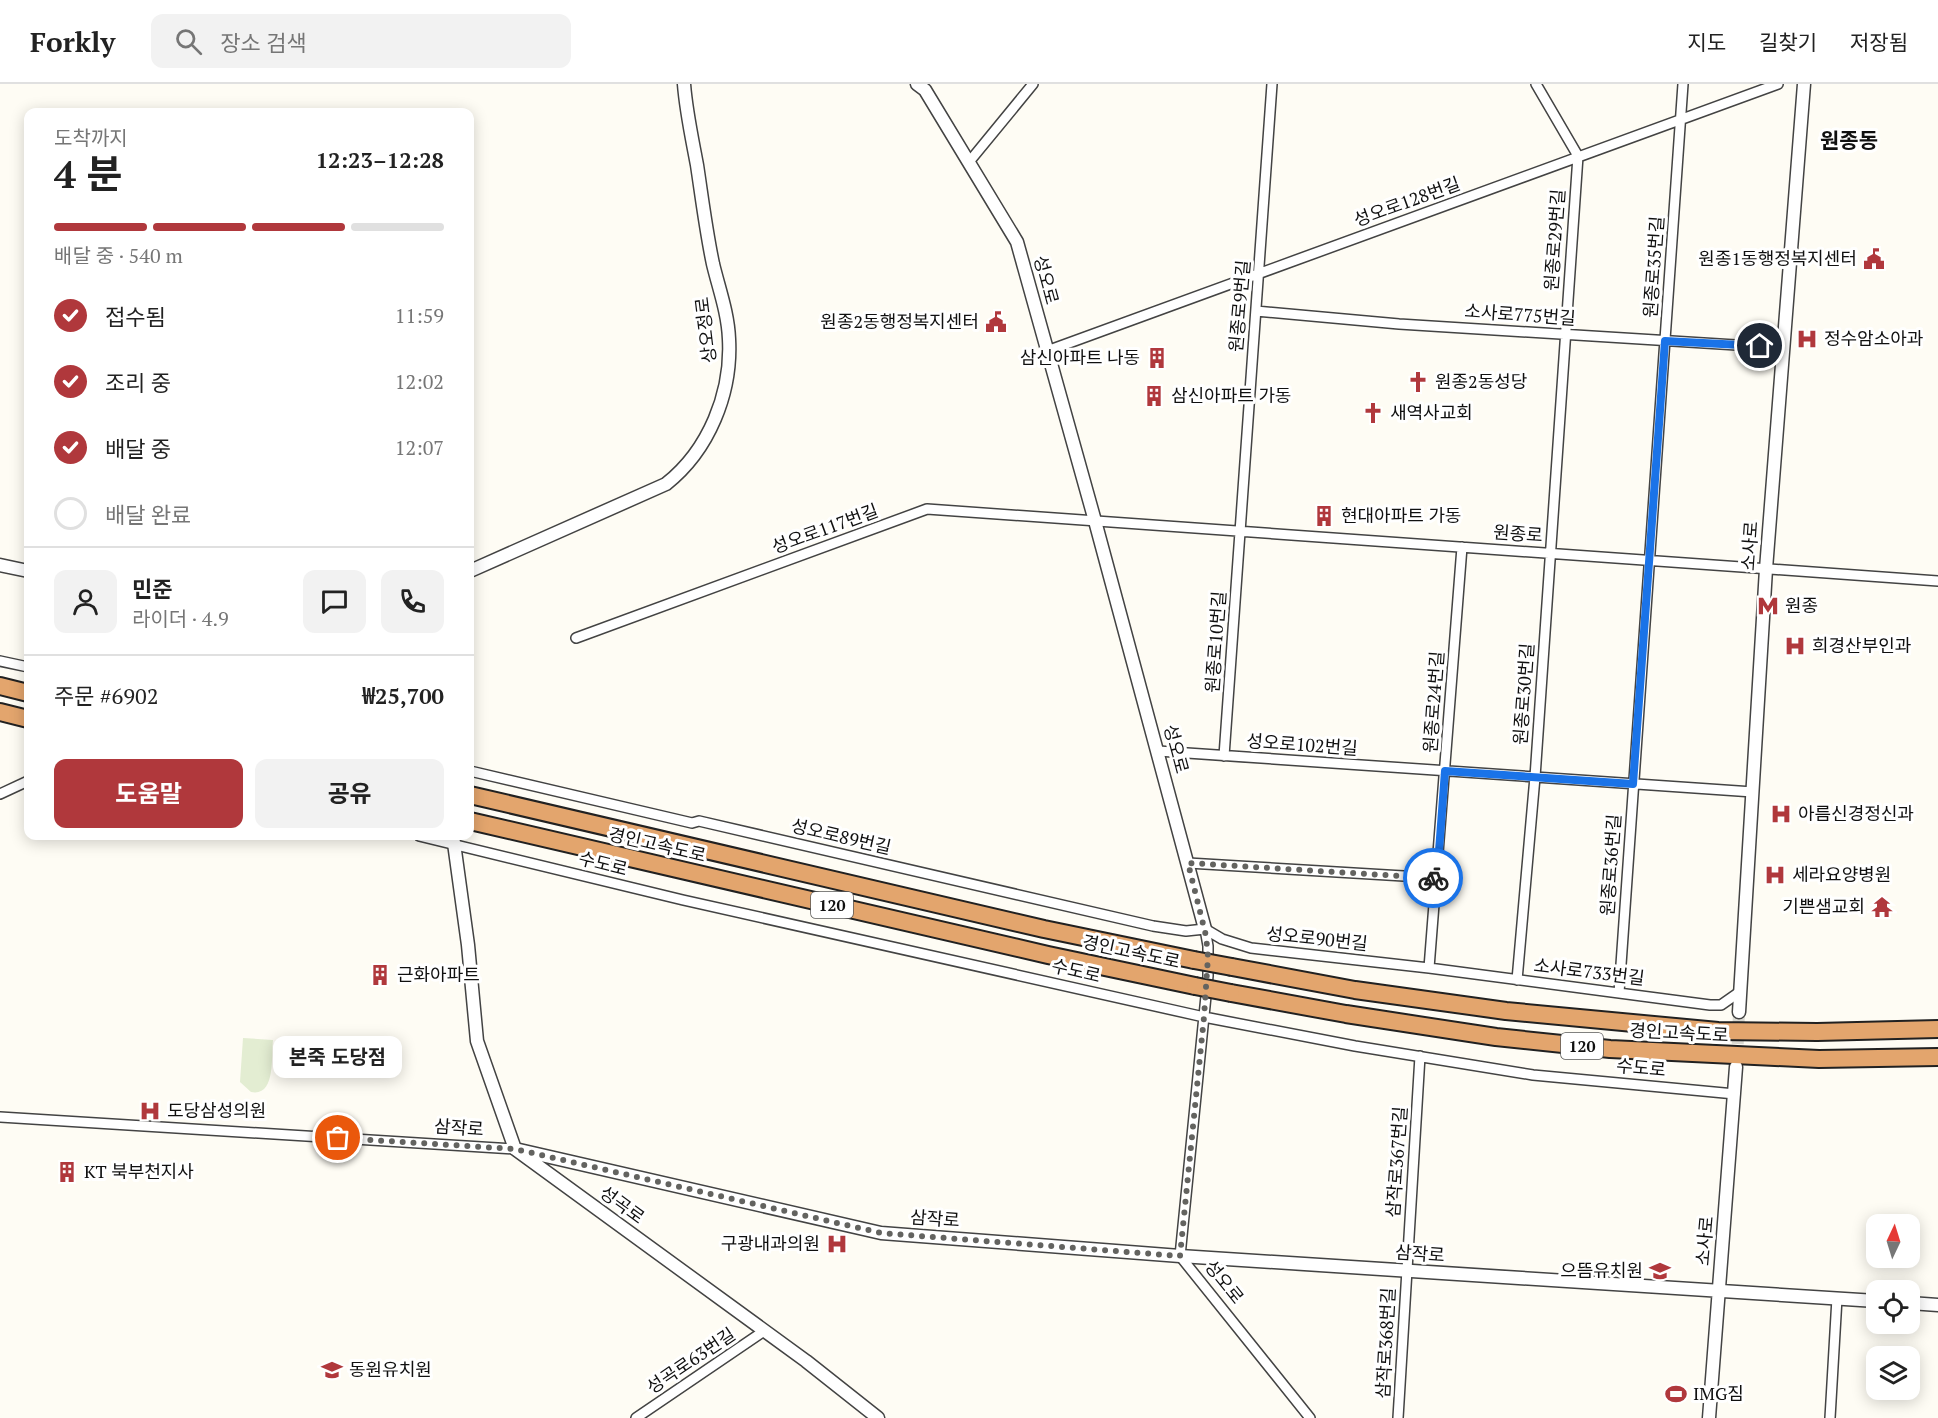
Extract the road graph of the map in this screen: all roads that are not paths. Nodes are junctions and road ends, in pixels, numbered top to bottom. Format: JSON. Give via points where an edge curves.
{"nodes":[{"id":1,"x":684,"y":84,"type":"edge"},
{"id":2,"x":917,"y":84,"type":"edge"},
{"id":3,"x":1033,"y":84,"type":"edge"},
{"id":4,"x":1272,"y":84,"type":"edge"},
{"id":5,"x":1536,"y":84,"type":"edge"},
{"id":6,"x":1683,"y":84,"type":"edge"},
{"id":7,"x":1778,"y":84,"type":"edge"},
{"id":8,"x":1803,"y":84,"type":"edge"},
{"id":9,"x":1681,"y":118,"type":"junction"},
{"id":10,"x":1578,"y":156,"type":"junction"},
{"id":11,"x":969,"y":162,"type":"junction"},
{"id":12,"x":1260,"y":274,"type":"junction"},
{"id":13,"x":1256,"y":311,"type":"junction"},
{"id":14,"x":1565,"y":334,"type":"junction"},
{"id":15,"x":1665,"y":341,"type":"junction"},
{"id":16,"x":1783,"y":348,"type":"junction"},
{"id":17,"x":1047,"y":351,"type":"junction"},
{"id":18,"x":1095,"y":521,"type":"junction"},
{"id":19,"x":1240,"y":531,"type":"junction"},
{"id":20,"x":1462,"y":547,"type":"junction"},
{"id":21,"x":1551,"y":553,"type":"junction"},
{"id":22,"x":1651,"y":561,"type":"junction"},
{"id":23,"x":0,"y":565,"type":"edge"},
{"id":24,"x":474,"y":569,"type":"edge"},
{"id":25,"x":1766,"y":569,"type":"junction"},
{"id":26,"x":24,"y":571,"type":"edge"},
{"id":27,"x":1938,"y":581,"type":"edge"},
{"id":28,"x":576,"y":638,"type":"dead end"},
{"id":29,"x":0,"y":661,"type":"edge"},
{"id":30,"x":24,"y":666,"type":"edge"},
{"id":31,"x":0,"y":686,"type":"edge"},
{"id":32,"x":24,"y":692,"type":"edge"},
{"id":33,"x":0,"y":712,"type":"edge"},
{"id":34,"x":24,"y":718,"type":"edge"},
{"id":35,"x":1158,"y":751,"type":"junction"},
{"id":36,"x":1224,"y":756,"type":"junction"},
{"id":37,"x":1445,"y":771,"type":"junction"},
{"id":38,"x":474,"y":772,"type":"edge"},
{"id":39,"x":1535,"y":777,"type":"junction"},
{"id":40,"x":24,"y":783,"type":"edge"},
{"id":41,"x":1633,"y":784,"type":"junction"},
{"id":42,"x":1753,"y":792,"type":"junction"},
{"id":43,"x":0,"y":794,"type":"edge"},
{"id":44,"x":474,"y":796,"type":"edge"},
{"id":45,"x":474,"y":822,"type":"edge"},
{"id":46,"x":454,"y":840,"type":"edge"},
{"id":47,"x":1188,"y":863,"type":"junction"},
{"id":48,"x":1437,"y":878,"type":"junction"},
{"id":49,"x":1205,"y":929,"type":"junction"},
{"id":50,"x":1429,"y":968,"type":"junction"},
{"id":51,"x":1517,"y":980,"type":"junction"},
{"id":52,"x":1741,"y":991,"type":"junction"},
{"id":53,"x":1619,"y":993,"type":"junction"},
{"id":54,"x":1739,"y":1012,"type":"tunnel mouth"},
{"id":55,"x":1204,"y":1017,"type":"junction"},
{"id":56,"x":1938,"y":1029,"type":"edge"},
{"id":57,"x":1420,"y":1056,"type":"junction"},
{"id":58,"x":1938,"y":1057,"type":"edge"},
{"id":59,"x":1736,"y":1067,"type":"tunnel mouth"},
{"id":60,"x":1735,"y":1094,"type":"junction"},
{"id":61,"x":0,"y":1117,"type":"edge"},
{"id":62,"x":515,"y":1149,"type":"junction"},
{"id":63,"x":1180,"y":1256,"type":"junction"},
{"id":64,"x":1406,"y":1271,"type":"junction"},
{"id":65,"x":1719,"y":1291,"type":"junction"},
{"id":66,"x":1837,"y":1298,"type":"junction"},
{"id":67,"x":1866,"y":1300,"type":"edge"},
{"id":68,"x":1920,"y":1304,"type":"edge"},
{"id":69,"x":1938,"y":1305,"type":"edge"},
{"id":70,"x":764,"y":1332,"type":"junction"},
{"id":71,"x":636,"y":1418,"type":"edge"},
{"id":72,"x":878,"y":1418,"type":"edge"},
{"id":73,"x":1310,"y":1418,"type":"edge"},
{"id":74,"x":1398,"y":1418,"type":"edge"},
{"id":75,"x":1709,"y":1418,"type":"edge"},
{"id":76,"x":1830,"y":1418,"type":"edge"}],
"edges":[{"from":1,"to":24,"type":"street","name":"상오정로","via":[[729,338],[730,367],[716,419],[701,444],[666,483]]},
{"from":2,"to":11,"type":"street","name":"성오로","via":[[925,90]]},
{"from":3,"to":11,"type":"street"},
{"from":4,"to":12,"type":"street","name":"원종로9번길"},
{"from":5,"to":10,"type":"street"},
{"from":6,"to":9,"type":"street","name":"원종로35번길"},
{"from":7,"to":9,"type":"street","name":"성오로128번길"},
{"from":8,"to":16,"type":"street","name":"소사로"},
{"from":9,"to":10,"type":"street","name":"성오로128번길"},
{"from":9,"to":15,"type":"street","name":"원종로35번길"},
{"from":10,"to":12,"type":"street","name":"성오로128번길"},
{"from":10,"to":14,"type":"street","name":"원종로29번길"},
{"from":11,"to":17,"type":"street","name":"성오로","via":[[1017,242]]},
{"from":12,"to":13,"type":"street","name":"원종로9번길"},
{"from":12,"to":17,"type":"street","name":"성오로128번길"},
{"from":13,"to":14,"type":"street","name":"소사로775번길"},
{"from":13,"to":19,"type":"street","name":"원종로9번길"},
{"from":14,"to":15,"type":"street","name":"소사로775번길"},
{"from":14,"to":21,"type":"street","name":"원종로29번길"},
{"from":15,"to":16,"type":"street","name":"소사로775번길"},
{"from":15,"to":22,"type":"street","name":"원종로35번길"},
{"from":16,"to":25,"type":"street","name":"소사로"},
{"from":17,"to":18,"type":"street","name":"성오로"},
{"from":18,"to":19,"type":"street","name":"원종로"},
{"from":18,"to":28,"type":"street","name":"성오로117번길","via":[[927,509]]},
{"from":18,"to":35,"type":"street","name":"성오로"},
{"from":19,"to":20,"type":"street","name":"원종로"},
{"from":19,"to":36,"type":"street","name":"원종로10번길"},
{"from":20,"to":21,"type":"street","name":"원종로"},
{"from":20,"to":37,"type":"street","name":"원종로24번길"},
{"from":21,"to":22,"type":"street","name":"원종로"},
{"from":21,"to":39,"type":"street","name":"원종로30번길"},
{"from":22,"to":25,"type":"street","name":"원종로"},
{"from":22,"to":41,"type":"street","name":"원종로36번길"},
{"from":23,"to":26,"type":"street"},
{"from":25,"to":27,"type":"street","name":"원종로"},
{"from":25,"to":42,"type":"street","name":"소사로"},
{"from":29,"to":30,"type":"street"},
{"from":31,"to":32,"type":"highway"},
{"from":33,"to":34,"type":"highway"},
{"from":35,"to":36,"type":"street","name":"성오로102번길"},
{"from":35,"to":47,"type":"street","name":"성오로"},
{"from":36,"to":37,"type":"street","name":"성오로102번길"},
{"from":37,"to":39,"type":"street","name":"성오로102번길"},
{"from":37,"to":48,"type":"street","name":"원종로24번길"},
{"from":38,"to":49,"type":"street","name":"성오로89번길","via":[[1153,926],[1186,931]]},
{"from":39,"to":41,"type":"street","name":"성오로102번길"},
{"from":39,"to":51,"type":"street","name":"원종로30번길"},
{"from":40,"to":43,"type":"street"},
{"from":41,"to":42,"type":"street","name":"성오로102번길"},
{"from":41,"to":53,"type":"street","name":"원종로36번길"},
{"from":42,"to":52,"type":"street","name":"소사로"},
{"from":44,"to":56,"type":"highway","name":"경인고속도로","number":"120","bridge":true,"via":[[1044,929],[1355,990],[1506,1011],[1707,1030]]},
{"from":45,"to":58,"type":"highway","name":"경인고속도로","number":"120","bridge":true,"via":[[1048,955],[1346,1014],[1610,1049],[1818,1059]]},
{"from":46,"to":55,"type":"street","name":"수도로","via":[[683,900]]},
{"from":46,"to":62,"type":"street","via":[[477,1041]]},
{"from":47,"to":48,"type":"street"},
{"from":47,"to":49,"type":"street","name":"성오로"},
{"from":48,"to":50,"type":"street","name":"원종로24번길"},
{"from":49,"to":50,"type":"street","name":"성오로90번길","via":[[1251,948]]},
{"from":49,"to":55,"type":"street","name":"성오로","via":[[1208,957]]},
{"from":50,"to":51,"type":"street","name":"소사로733번길"},
{"from":51,"to":53,"type":"street","name":"소사로733번길"},
{"from":52,"to":53,"type":"street","name":"소사로733번길","via":[[1720,1005]]},
{"from":52,"to":54,"type":"street","name":"소사로"},
{"from":55,"to":57,"type":"street","name":"수도로"},
{"from":55,"to":63,"type":"street","name":"성오로"},
{"from":57,"to":60,"type":"street","name":"수도로","via":[[1533,1075]]},
{"from":57,"to":64,"type":"street","name":"삼작로367번길"},
{"from":59,"to":60,"type":"street","name":"소사로"},
{"from":60,"to":65,"type":"street","name":"소사로"},
{"from":61,"to":62,"type":"street","name":"삼작로"},
{"from":62,"to":63,"type":"street","name":"삼작로","via":[[881,1233]]},
{"from":62,"to":70,"type":"street","name":"성곡로"},
{"from":63,"to":64,"type":"street","name":"삼작로"},
{"from":63,"to":73,"type":"street","name":"성오로"},
{"from":64,"to":65,"type":"street","name":"삼작로"},
{"from":64,"to":74,"type":"street","name":"삼작로368번길"},
{"from":65,"to":66,"type":"street","name":"삼작로"},
{"from":65,"to":75,"type":"street","name":"소사로"},
{"from":66,"to":67,"type":"street","name":"삼작로"},
{"from":66,"to":76,"type":"street"},
{"from":68,"to":69,"type":"street"},
{"from":70,"to":71,"type":"street","name":"성곡로63번길"},
{"from":70,"to":72,"type":"street","name":"성곡로"}]}
